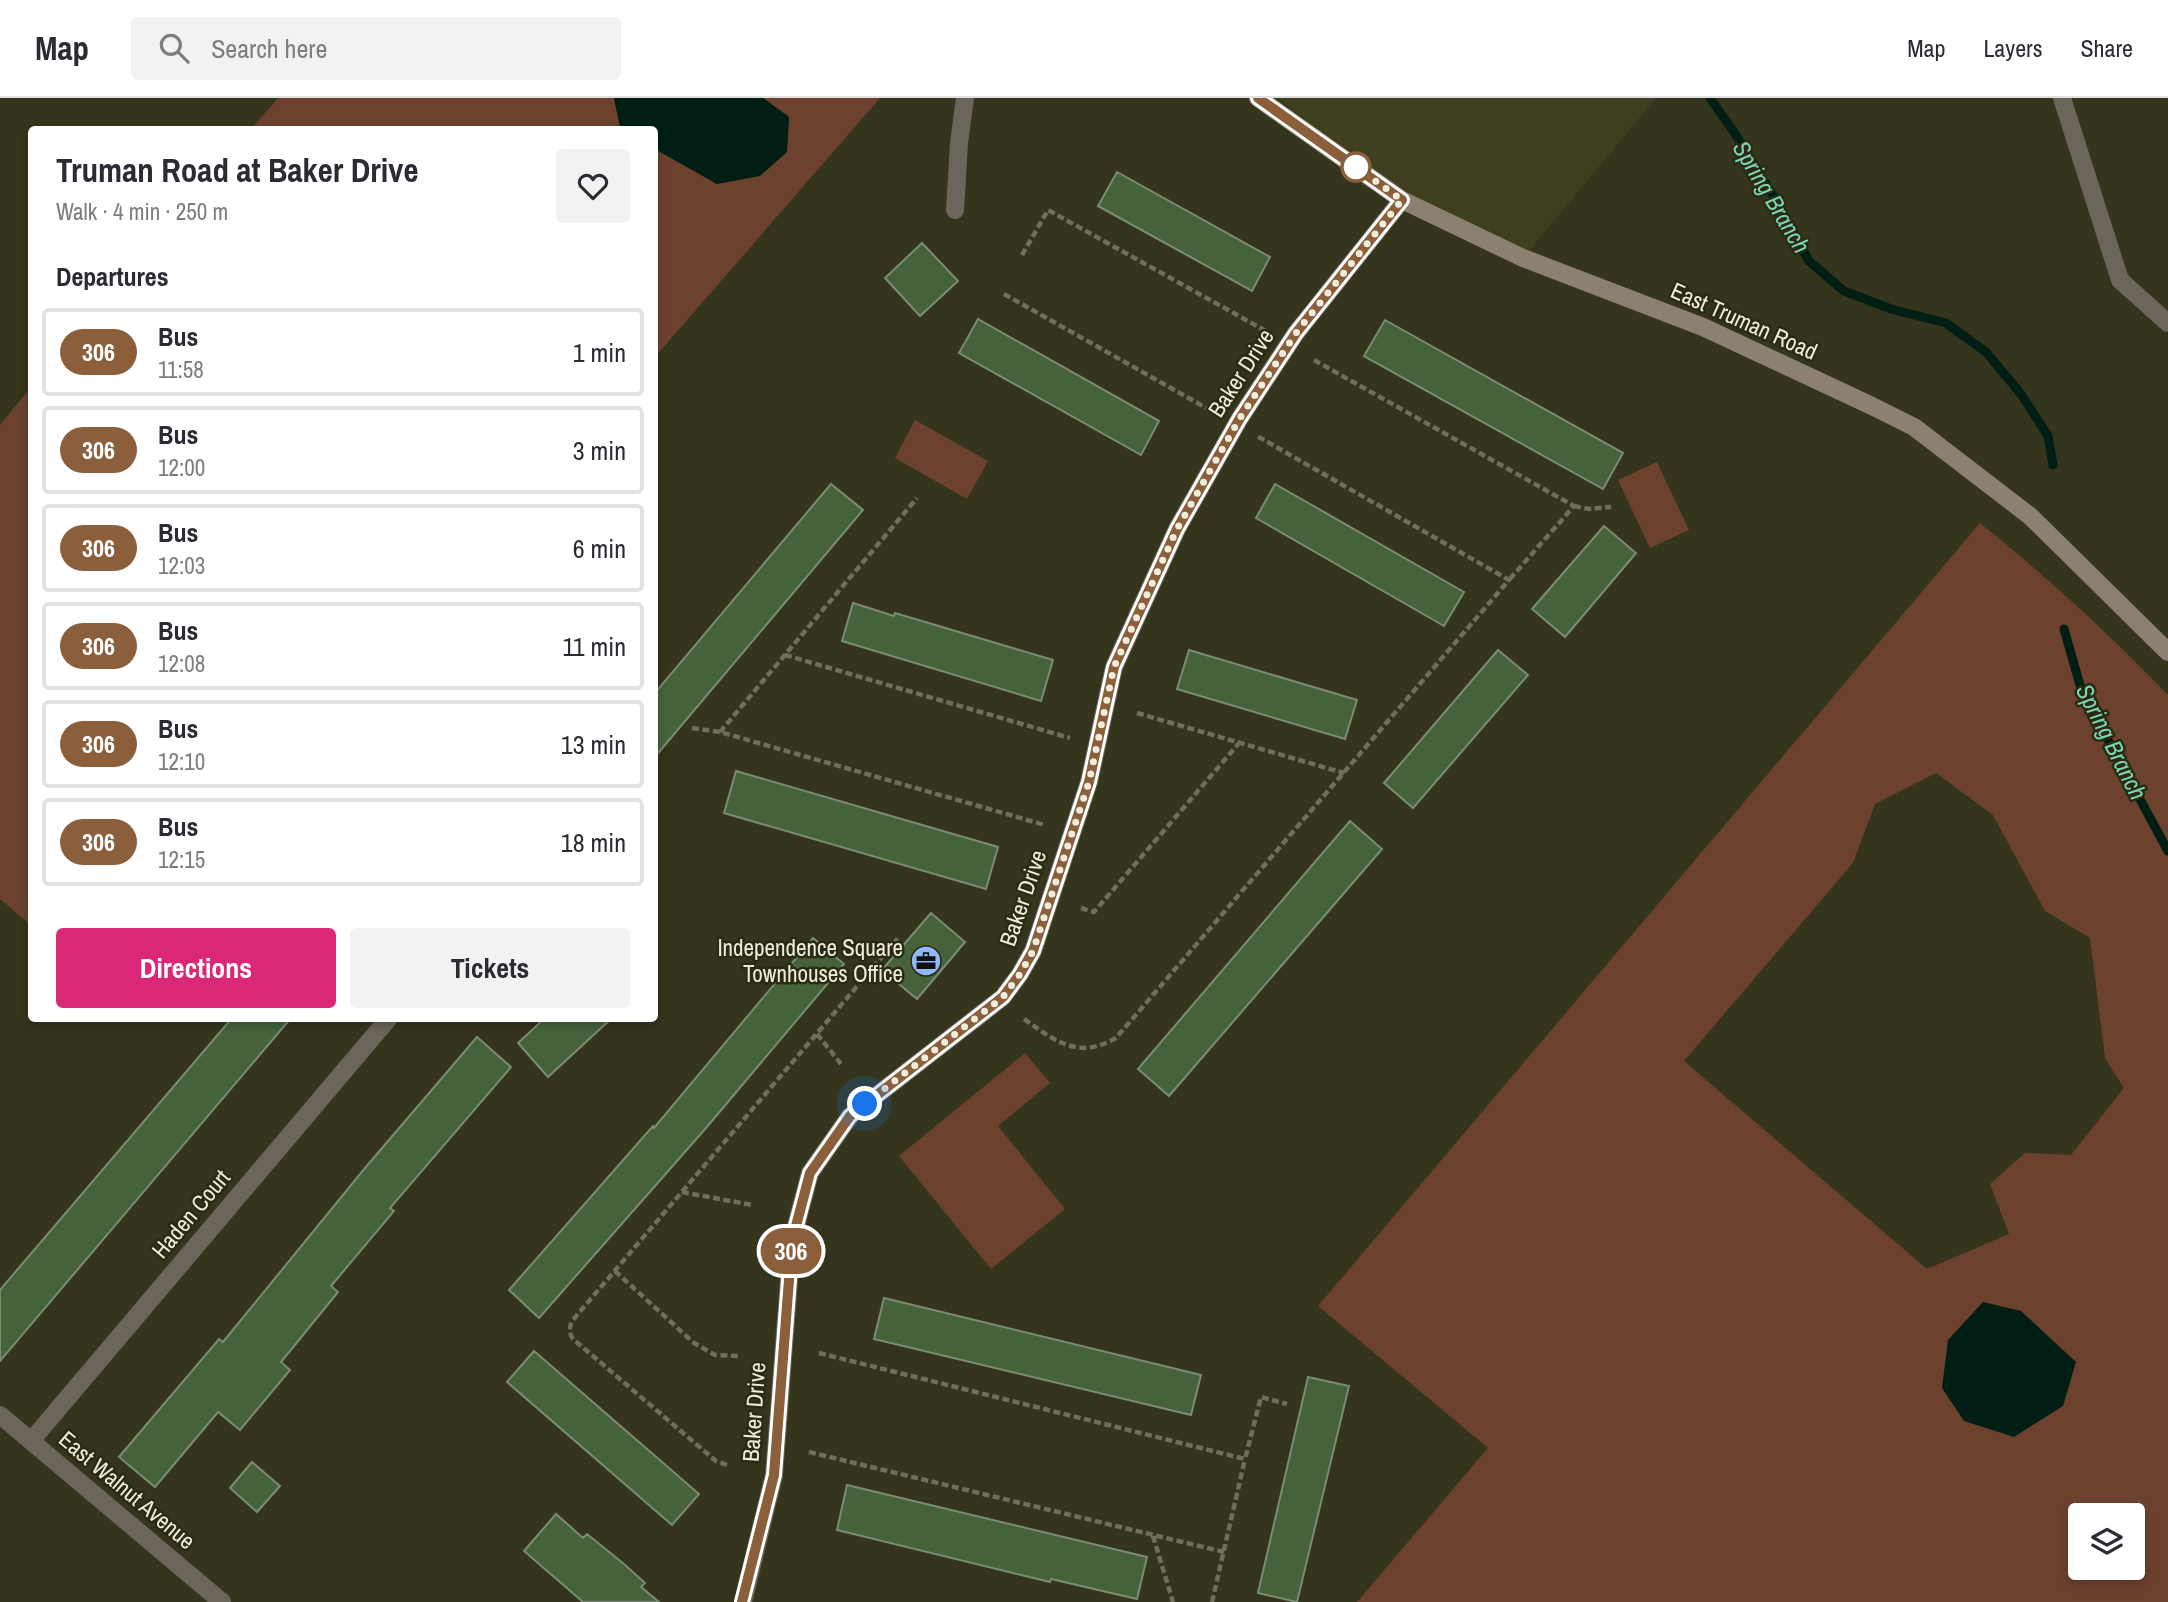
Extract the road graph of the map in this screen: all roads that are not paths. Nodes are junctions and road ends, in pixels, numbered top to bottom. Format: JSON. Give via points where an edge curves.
{"nodes":[{"id":1,"x":965,"y":98,"type":"edge"},
{"id":2,"x":1258,"y":98,"type":"edge"},
{"id":3,"x":2062,"y":98,"type":"edge"},
{"id":4,"x":1402,"y":200,"type":"junction"},
{"id":5,"x":955,"y":210,"type":"dead end"},
{"id":6,"x":2168,"y":323,"type":"edge"},
{"id":7,"x":2168,"y":652,"type":"edge"},
{"id":8,"x":386,"y":1022,"type":"edge"},
{"id":9,"x":0,"y":1415,"type":"edge"},
{"id":10,"x":31,"y":1441,"type":"junction"},
{"id":11,"x":222,"y":1602,"type":"edge"},
{"id":12,"x":743,"y":1602,"type":"edge"}],
"edges":[{"from":1,"to":5,"type":"street"},
{"from":2,"to":4,"type":"main road","name":"East Truman Road"},
{"from":3,"to":6,"type":"street","via":[[2120,280]]},
{"from":4,"to":7,"type":"main road","name":"East Truman Road","via":[[1524,258],[1703,327],[1914,427],[2030,516]]},
{"from":4,"to":12,"type":"street","name":"Baker Drive","via":[[1296,333],[1240,418],[1177,529],[1114,667],[1089,782],[1033,951],[1020,974],[1003,997],[850,1116],[810,1173],[792,1241],[774,1475]]},
{"from":8,"to":10,"type":"street","name":"Haden Court"},
{"from":9,"to":10,"type":"street","name":"East Walnut Avenue"},
{"from":10,"to":11,"type":"street","name":"East Walnut Avenue"}]}
